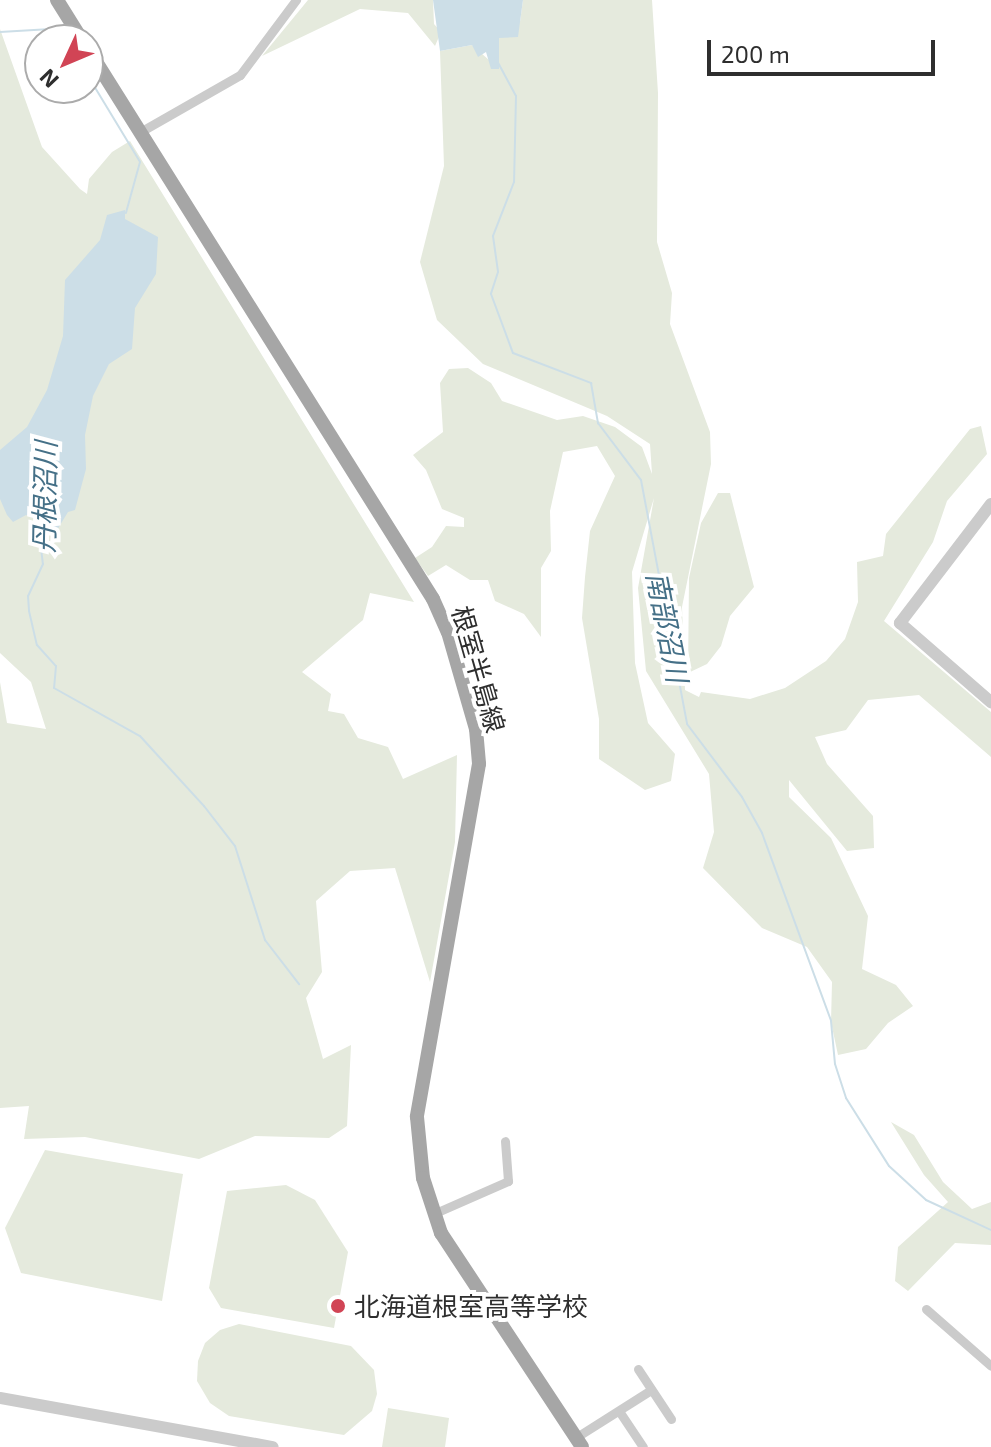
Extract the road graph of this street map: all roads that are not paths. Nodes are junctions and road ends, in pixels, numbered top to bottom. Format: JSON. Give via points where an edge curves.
{"nodes":[{"id":1,"x":57,"y":0,"type":"edge"},
{"id":2,"x":296,"y":0,"type":"edge"},
{"id":3,"x":72,"y":24,"type":"edge"},
{"id":4,"x":104,"y":75,"type":"edge"},
{"id":5,"x":140,"y":132,"type":"junction"},
{"id":6,"x":991,"y":504,"type":"edge"},
{"id":7,"x":991,"y":702,"type":"edge"},
{"id":8,"x":505,"y":1141,"type":"dead end"},
{"id":9,"x":433,"y":1214,"type":"junction"},
{"id":10,"x":926,"y":1309,"type":"dead end"},
{"id":11,"x":991,"y":1366,"type":"edge"},
{"id":12,"x":638,"y":1369,"type":"dead end"},
{"id":13,"x":651,"y":1390,"type":"junction"},
{"id":14,"x":0,"y":1398,"type":"edge"},
{"id":15,"x":619,"y":1411,"type":"junction"},
{"id":16,"x":671,"y":1419,"type":"dead end"},
{"id":17,"x":578,"y":1442,"type":"edge"},
{"id":18,"x":273,"y":1447,"type":"edge"},
{"id":19,"x":643,"y":1447,"type":"edge"}],
"edges":[{"from":1,"to":3,"type":"main road"},
{"from":2,"to":5,"type":"street","via":[[240,75]]},
{"from":4,"to":5,"type":"main road","name":"根室半島線"},
{"from":5,"to":9,"type":"main road","name":"根室半島線","via":[[433,599],[476,729],[479,764],[472,830],[417,1124]]},
{"from":6,"to":7,"type":"street","via":[[900,623]]},
{"from":8,"to":9,"type":"street","via":[[508,1181]]},
{"from":9,"to":17,"type":"main road","name":"根室半島線"},
{"from":10,"to":11,"type":"street"},
{"from":12,"to":13,"type":"street"},
{"from":13,"to":15,"type":"street"},
{"from":13,"to":16,"type":"street"},
{"from":14,"to":18,"type":"street"},
{"from":15,"to":17,"type":"street"},
{"from":15,"to":19,"type":"street"}]}
